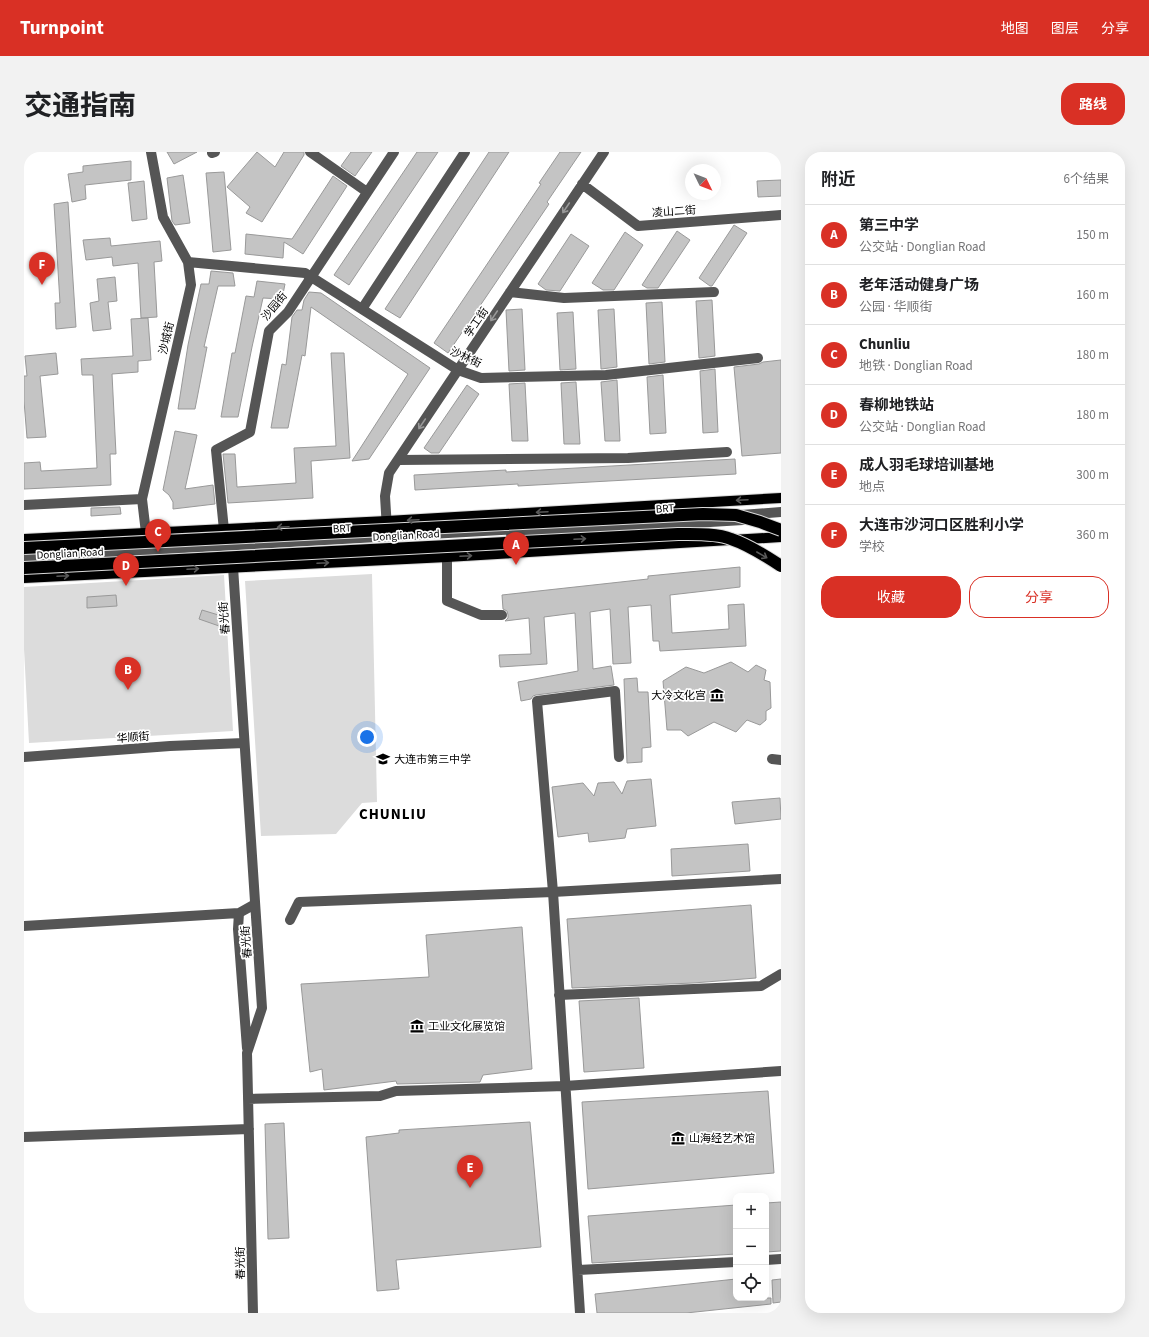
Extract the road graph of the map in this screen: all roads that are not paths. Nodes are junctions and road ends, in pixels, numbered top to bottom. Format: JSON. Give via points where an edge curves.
{"nodes":[{"id":1,"x":151,"y":152,"type":"edge"},
{"id":2,"x":310,"y":152,"type":"edge"},
{"id":3,"x":394,"y":152,"type":"edge"},
{"id":4,"x":465,"y":152,"type":"edge"},
{"id":5,"x":604,"y":152,"type":"edge"},
{"id":6,"x":582,"y":184,"type":"junction"},
{"id":7,"x":367,"y":192,"type":"junction"},
{"id":8,"x":781,"y":215,"type":"edge"},
{"id":9,"x":188,"y":262,"type":"junction"},
{"id":10,"x":311,"y":277,"type":"junction"},
{"id":11,"x":510,"y":292,"type":"junction"},
{"id":12,"x":714,"y":292,"type":"dead end"},
{"id":13,"x":362,"y":309,"type":"junction"},
{"id":14,"x":758,"y":358,"type":"dead end"},
{"id":15,"x":458,"y":370,"type":"junction"},
{"id":16,"x":727,"y":452,"type":"dead end"},
{"id":17,"x":398,"y":460,"type":"junction"},
{"id":18,"x":781,"y":498,"type":"edge"},
{"id":19,"x":142,"y":499,"type":"junction"},
{"id":20,"x":24,"y":505,"type":"edge"},
{"id":21,"x":781,"y":512,"type":"edge"},
{"id":22,"x":781,"y":518,"type":"edge"},
{"id":23,"x":387,"y":521,"type":"junction"},
{"id":24,"x":224,"y":530,"type":"junction"},
{"id":25,"x":781,"y":530,"type":"edge"},
{"id":26,"x":146,"y":533,"type":"junction"},
{"id":27,"x":781,"y":537,"type":"edge"},
{"id":28,"x":24,"y":539,"type":"edge"},
{"id":29,"x":387,"y":539,"type":"junction"},
{"id":30,"x":24,"y":548,"type":"edge"},
{"id":31,"x":24,"y":557,"type":"edge"},
{"id":32,"x":447,"y":557,"type":"junction"},
{"id":33,"x":24,"y":560,"type":"edge"},
{"id":34,"x":386,"y":560,"type":"junction"},
{"id":35,"x":781,"y":566,"type":"edge"},
{"id":36,"x":233,"y":567,"type":"junction"},
{"id":37,"x":24,"y":568,"type":"edge"},
{"id":38,"x":24,"y":578,"type":"edge"},
{"id":39,"x":502,"y":615,"type":"dead end"},
{"id":40,"x":244,"y":743,"type":"junction"},
{"id":41,"x":24,"y":757,"type":"edge"},
{"id":42,"x":619,"y":757,"type":"dead end"},
{"id":43,"x":781,"y":880,"type":"edge"},
{"id":44,"x":553,"y":892,"type":"junction"},
{"id":45,"x":255,"y":904,"type":"junction"},
{"id":46,"x":239,"y":913,"type":"junction"},
{"id":47,"x":290,"y":920,"type":"dead end"},
{"id":48,"x":24,"y":926,"type":"edge"},
{"id":49,"x":781,"y":974,"type":"edge"},
{"id":50,"x":559,"y":995,"type":"junction"},
{"id":51,"x":247,"y":1053,"type":"junction"},
{"id":52,"x":781,"y":1071,"type":"edge"},
{"id":53,"x":565,"y":1086,"type":"junction"},
{"id":54,"x":248,"y":1099,"type":"junction"},
{"id":55,"x":249,"y":1129,"type":"junction"},
{"id":56,"x":24,"y":1137,"type":"edge"},
{"id":57,"x":781,"y":1259,"type":"edge"},
{"id":58,"x":769,"y":1260,"type":"edge"},
{"id":59,"x":733,"y":1262,"type":"edge"},
{"id":60,"x":578,"y":1270,"type":"junction"},
{"id":61,"x":253,"y":1313,"type":"edge"},
{"id":62,"x":580,"y":1313,"type":"edge"}],
"edges":[{"from":1,"to":9,"type":"street","name":"沙城街","via":[[163,217]]},
{"from":2,"to":7,"type":"street"},
{"from":3,"to":7,"type":"street","name":"沙园街"},
{"from":4,"to":13,"type":"street"},
{"from":5,"to":6,"type":"street","name":"学工街"},
{"from":6,"to":8,"type":"street","name":"凌山二街","via":[[638,226]]},
{"from":6,"to":11,"type":"street","name":"学工街","one_way":true},
{"from":7,"to":10,"type":"street","name":"沙园街"},
{"from":9,"to":10,"type":"street","name":"沙林街","via":[[305,274]]},
{"from":9,"to":19,"type":"street","name":"沙城街","via":[[191,285]]},
{"from":10,"to":13,"type":"street","name":"沙林街"},
{"from":10,"to":24,"type":"street","name":"沙园街","via":[[288,312],[270,331],[250,432],[216,450]]},
{"from":11,"to":12,"type":"street","via":[[564,298]]},
{"from":11,"to":15,"type":"street","name":"学工街","one_way":true},
{"from":13,"to":15,"type":"street","name":"沙林街"},
{"from":14,"to":15,"type":"street","name":"沙林街","via":[[606,375],[480,378]]},
{"from":15,"to":17,"type":"street","name":"学工街","one_way":true},
{"from":16,"to":17,"type":"street","via":[[628,458]]},
{"from":17,"to":23,"type":"street","name":"学工街","via":[[389,473],[385,496]]},
{"from":18,"to":23,"type":"main road","one_way":true},
{"from":19,"to":20,"type":"street"},
{"from":19,"to":26,"type":"street","name":"沙城街"},
{"from":21,"to":29,"type":"street","name":"BRT"},
{"from":22,"to":29,"type":"street","name":"BRT"},
{"from":23,"to":24,"type":"main road","one_way":true},
{"from":23,"to":29,"type":"street","name":"学工街"},
{"from":24,"to":26,"type":"main road"},
{"from":25,"to":30,"type":"highway","name":"Donglian Road","bridge":true,"via":[[736,515],[703,514]]},
{"from":26,"to":28,"type":"main road"},
{"from":32,"to":27,"type":"main road","one_way":true},
{"from":29,"to":31,"type":"street","name":"BRT"},
{"from":29,"to":33,"type":"street","name":"BRT"},
{"from":29,"to":34,"type":"street","name":"学工街"},
{"from":32,"to":34,"type":"main road"},
{"from":32,"to":39,"type":"street","via":[[447,601],[481,615]]},
{"from":36,"to":34,"type":"main road","one_way":true},
{"from":37,"to":35,"type":"highway","name":"Donglian Road","one_way":true,"bridge":true,"via":[[678,534],[730,538]]},
{"from":38,"to":36,"type":"main road","one_way":true},
{"from":36,"to":40,"type":"street","name":"春光街"},
{"from":40,"to":41,"type":"street","name":"华顺街"},
{"from":40,"to":45,"type":"street","name":"春光街"},
{"from":42,"to":44,"type":"street","via":[[615,691],[537,701]]},
{"from":43,"to":44,"type":"street"},
{"from":44,"to":47,"type":"street","via":[[299,902]]},
{"from":44,"to":50,"type":"street"},
{"from":45,"to":46,"type":"street"},
{"from":45,"to":51,"type":"street","name":"春光街","via":[[262,1008]]},
{"from":46,"to":48,"type":"street"},
{"from":46,"to":51,"type":"street"},
{"from":49,"to":50,"type":"street","via":[[761,986]]},
{"from":50,"to":53,"type":"street"},
{"from":51,"to":54,"type":"street","name":"春光街"},
{"from":52,"to":53,"type":"street"},
{"from":53,"to":54,"type":"street","via":[[396,1091],[380,1096]]},
{"from":53,"to":60,"type":"street"},
{"from":54,"to":55,"type":"street","name":"春光街"},
{"from":55,"to":56,"type":"street"},
{"from":55,"to":61,"type":"street","name":"春光街"},
{"from":57,"to":58,"type":"street"},
{"from":59,"to":60,"type":"street"},
{"from":60,"to":62,"type":"street"}]}
